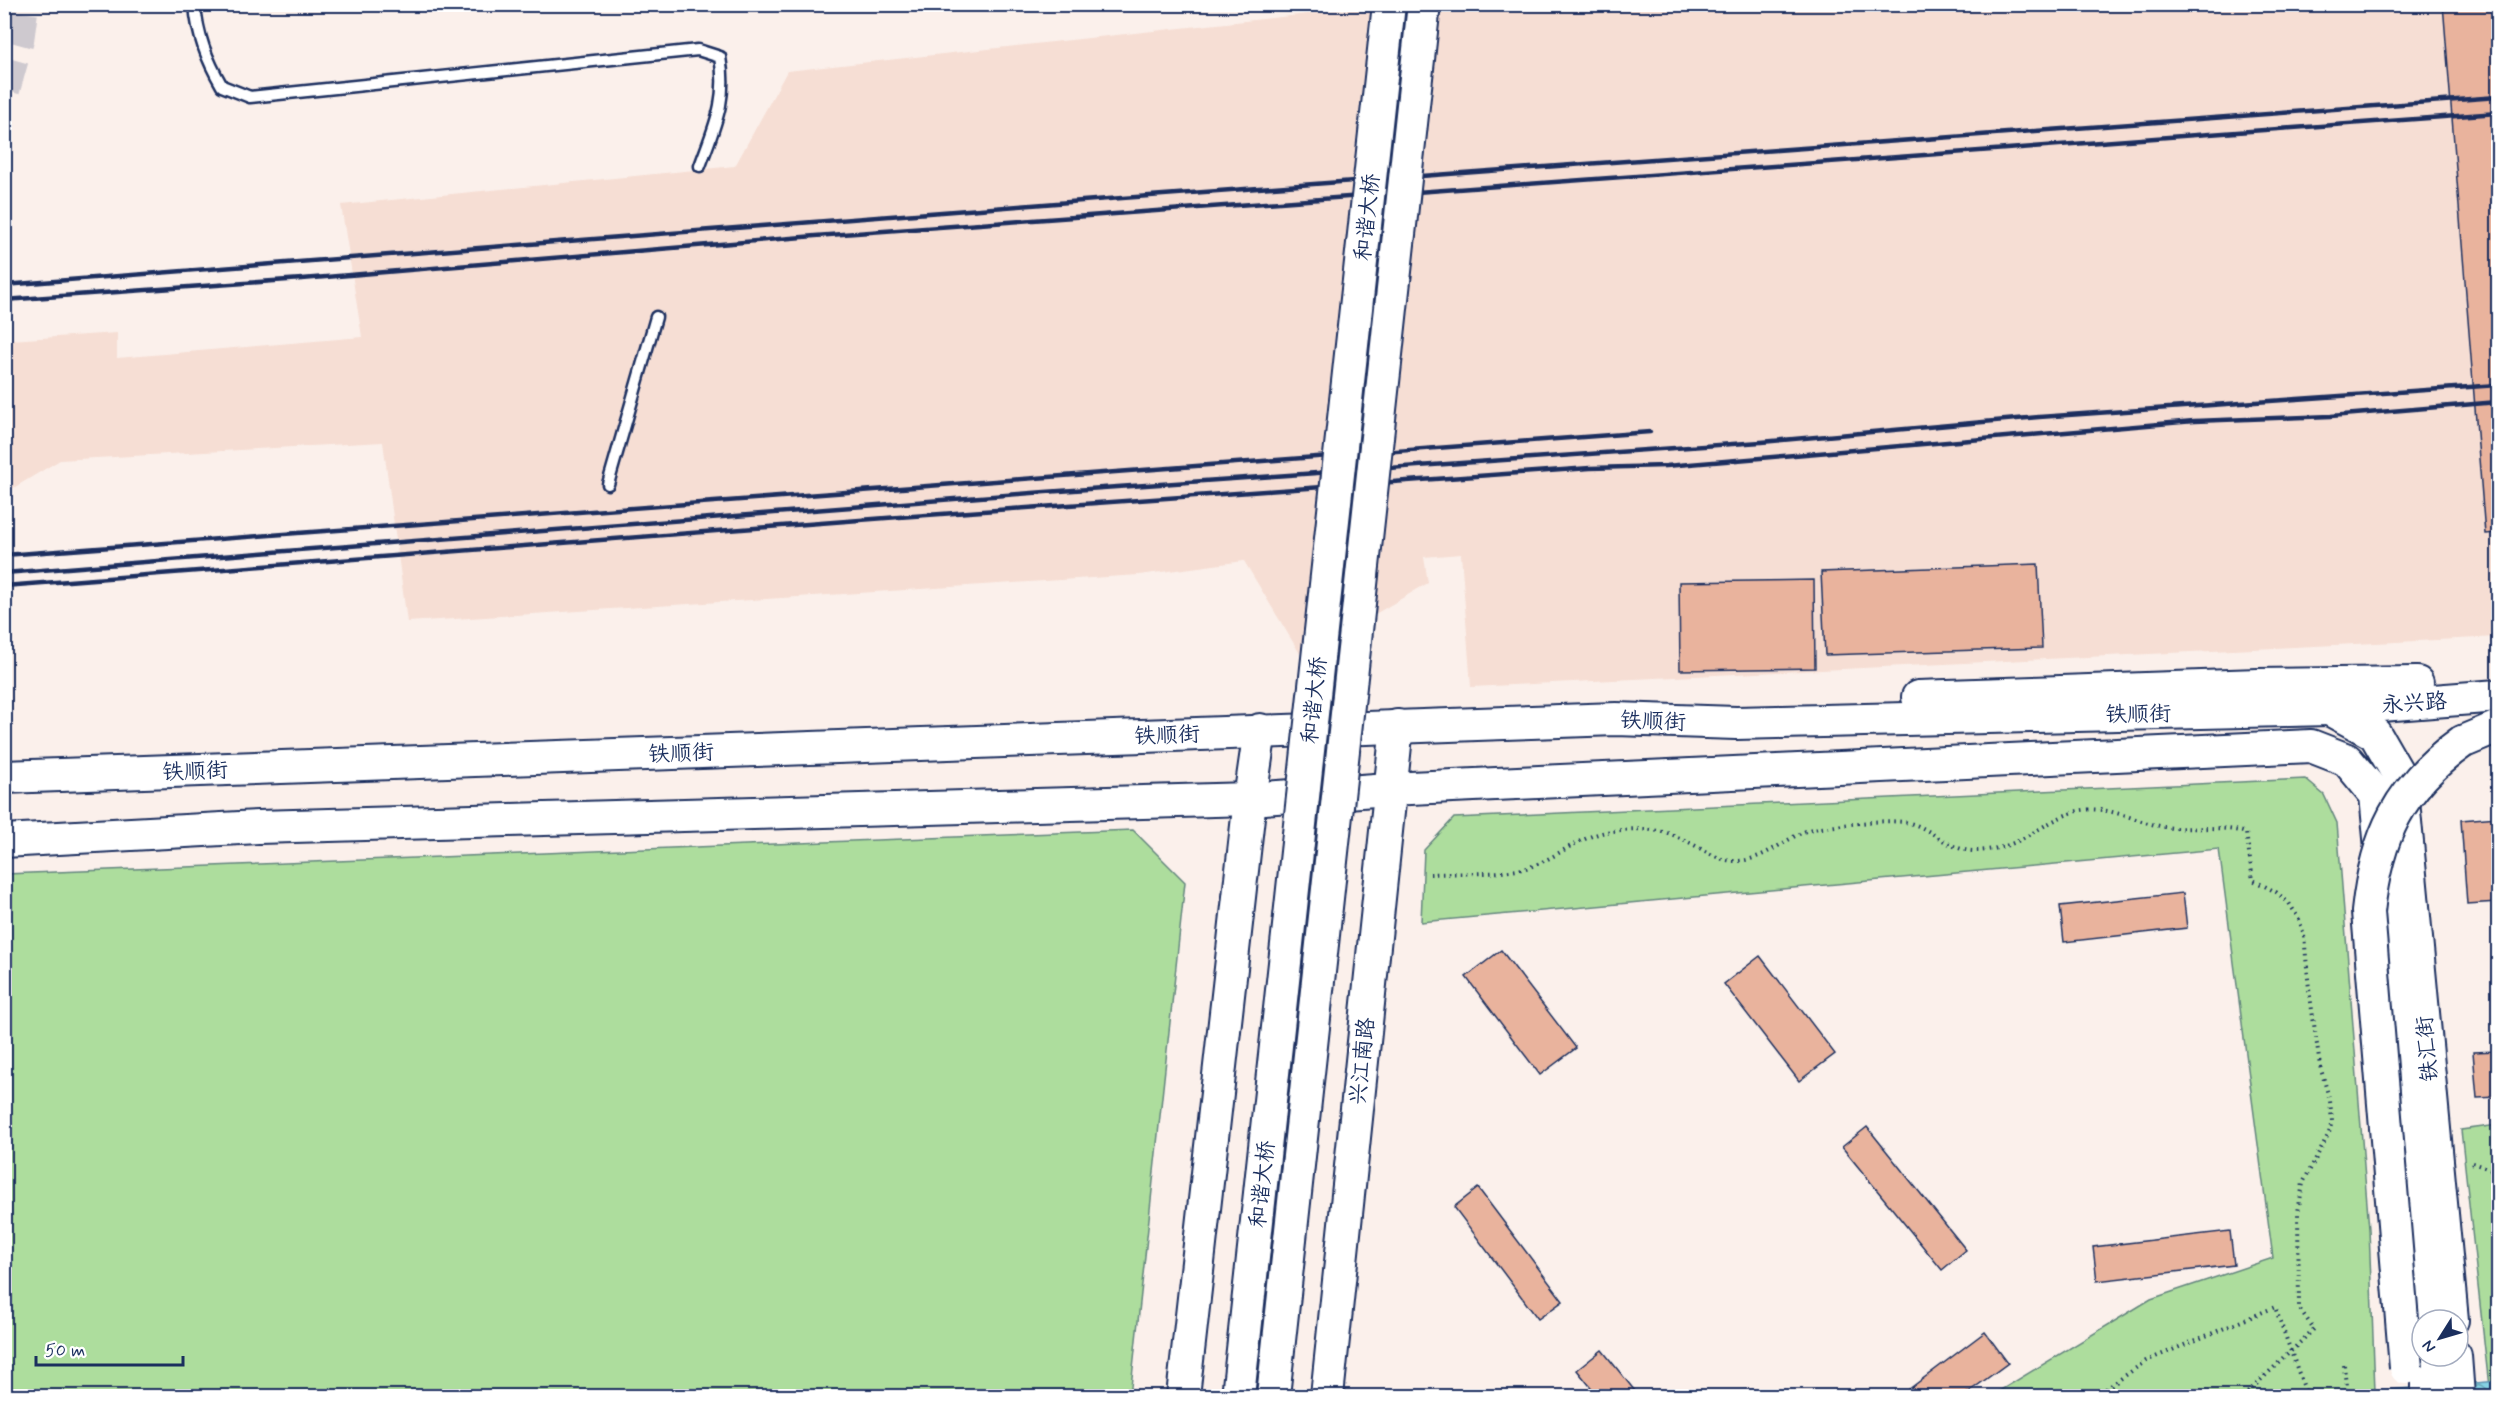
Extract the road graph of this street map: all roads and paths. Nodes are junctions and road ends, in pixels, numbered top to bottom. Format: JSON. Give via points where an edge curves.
{"nodes":[{"id":1,"x":195,"y":4,"type":"edge"},
{"id":2,"x":1389,"y":4,"type":"edge"},
{"id":3,"x":1424,"y":4,"type":"edge"},
{"id":4,"x":700,"y":166,"type":"dead end"},
{"id":5,"x":656,"y":317,"type":"dead end"},
{"id":6,"x":608,"y":484,"type":"dead end"},
{"id":7,"x":2499,"y":685,"type":"edge"},
{"id":8,"x":2499,"y":696,"type":"edge"},
{"id":9,"x":2329,"y":709,"type":"junction"},
{"id":10,"x":1616,"y":719,"type":"junction"},
{"id":11,"x":1397,"y":726,"type":"junction"},
{"id":12,"x":2499,"y":727,"type":"edge"},
{"id":13,"x":1260,"y":730,"type":"junction"},
{"id":14,"x":4,"y":777,"type":"edge"},
{"id":15,"x":2389,"y":787,"type":"junction"},
{"id":16,"x":1389,"y":789,"type":"junction"},
{"id":17,"x":1250,"y":799,"type":"junction"},
{"id":18,"x":4,"y":841,"type":"edge"},
{"id":19,"x":1430,"y":874,"type":"dead end"},
{"id":20,"x":2472,"y":1162,"type":"dead end"},
{"id":21,"x":2499,"y":1172,"type":"edge"},
{"id":22,"x":2424,"y":1308,"type":"edge"},
{"id":23,"x":2451,"y":1308,"type":"edge"},
{"id":24,"x":2292,"y":1352,"type":"junction"},
{"id":25,"x":2344,"y":1365,"type":"dead end"},
{"id":26,"x":1183,"y":1396,"type":"edge"},
{"id":27,"x":1238,"y":1396,"type":"edge"},
{"id":28,"x":1273,"y":1396,"type":"edge"},
{"id":29,"x":1327,"y":1396,"type":"edge"},
{"id":30,"x":2096,"y":1396,"type":"edge"},
{"id":31,"x":2244,"y":1396,"type":"edge"},
{"id":32,"x":2307,"y":1396,"type":"edge"},
{"id":33,"x":2347,"y":1396,"type":"edge"},
{"id":34,"x":2409,"y":1396,"type":"edge"}],
"edges":[{"from":1,"to":4,"type":"lane","via":[[196,24],[207,58],[222,86],[250,97],[698,50],[720,57],[724,83]]},
{"from":2,"to":27,"type":"main road","name":"和谐大桥","bridge":true},
{"from":3,"to":28,"type":"main road","name":"和谐大桥","bridge":true},
{"from":5,"to":6,"type":"lane"},
{"from":7,"to":10,"type":"main road","via":[[2258,684],[1870,699]]},
{"from":8,"to":9,"type":"main road","name":"永兴路"},
{"from":9,"to":10,"type":"main road","name":"铁顺街","via":[[1748,723]]},
{"from":9,"to":15,"type":"main road","via":[[2375,734]]},
{"from":10,"to":11,"type":"main road","name":"铁顺街"},
{"from":11,"to":13,"type":"main road","name":"铁顺街"},
{"from":11,"to":16,"type":"main road","name":"兴江南路"},
{"from":12,"to":34,"type":"main road","bridge":true,"via":[[2462,742],[2415,783],[2394,813],[2376,858],[2371,884],[2368,912]]},
{"from":13,"to":14,"type":"main road","name":"铁顺街"},
{"from":13,"to":17,"type":"main road"},
{"from":15,"to":16,"type":"main road","name":"铁顺街","via":[[2347,760],[2311,746]]},
{"from":15,"to":22,"type":"main road","name":"铁汇街"},
{"from":15,"to":23,"type":"main road","name":"铁汇街"},
{"from":16,"to":17,"type":"main road","name":"铁顺街"},
{"from":16,"to":29,"type":"main road","name":"兴江南路"},
{"from":17,"to":18,"type":"main road","name":"铁顺街","via":[[270,826]]},
{"from":17,"to":26,"type":"main road"},
{"from":19,"to":24,"type":"path","via":[[1528,868],[1591,837],[1620,830],[1664,832],[1725,861],[1768,854],[1798,833],[1812,829],[1893,822],[1921,826],[1957,847],[1972,851],[1991,849],[2030,837],[2073,812],[2094,810],[2165,827],[2232,828],[2247,833],[2253,880],[2289,903],[2304,935],[2312,1011],[2332,1121],[2303,1183],[2298,1212],[2299,1308],[2314,1329]]},
{"from":20,"to":21,"type":"path"},
{"from":24,"to":30,"type":"path","via":[[2274,1307],[2146,1361]]},
{"from":24,"to":31,"type":"path"},
{"from":24,"to":32,"type":"path"},
{"from":25,"to":33,"type":"path"}]}
